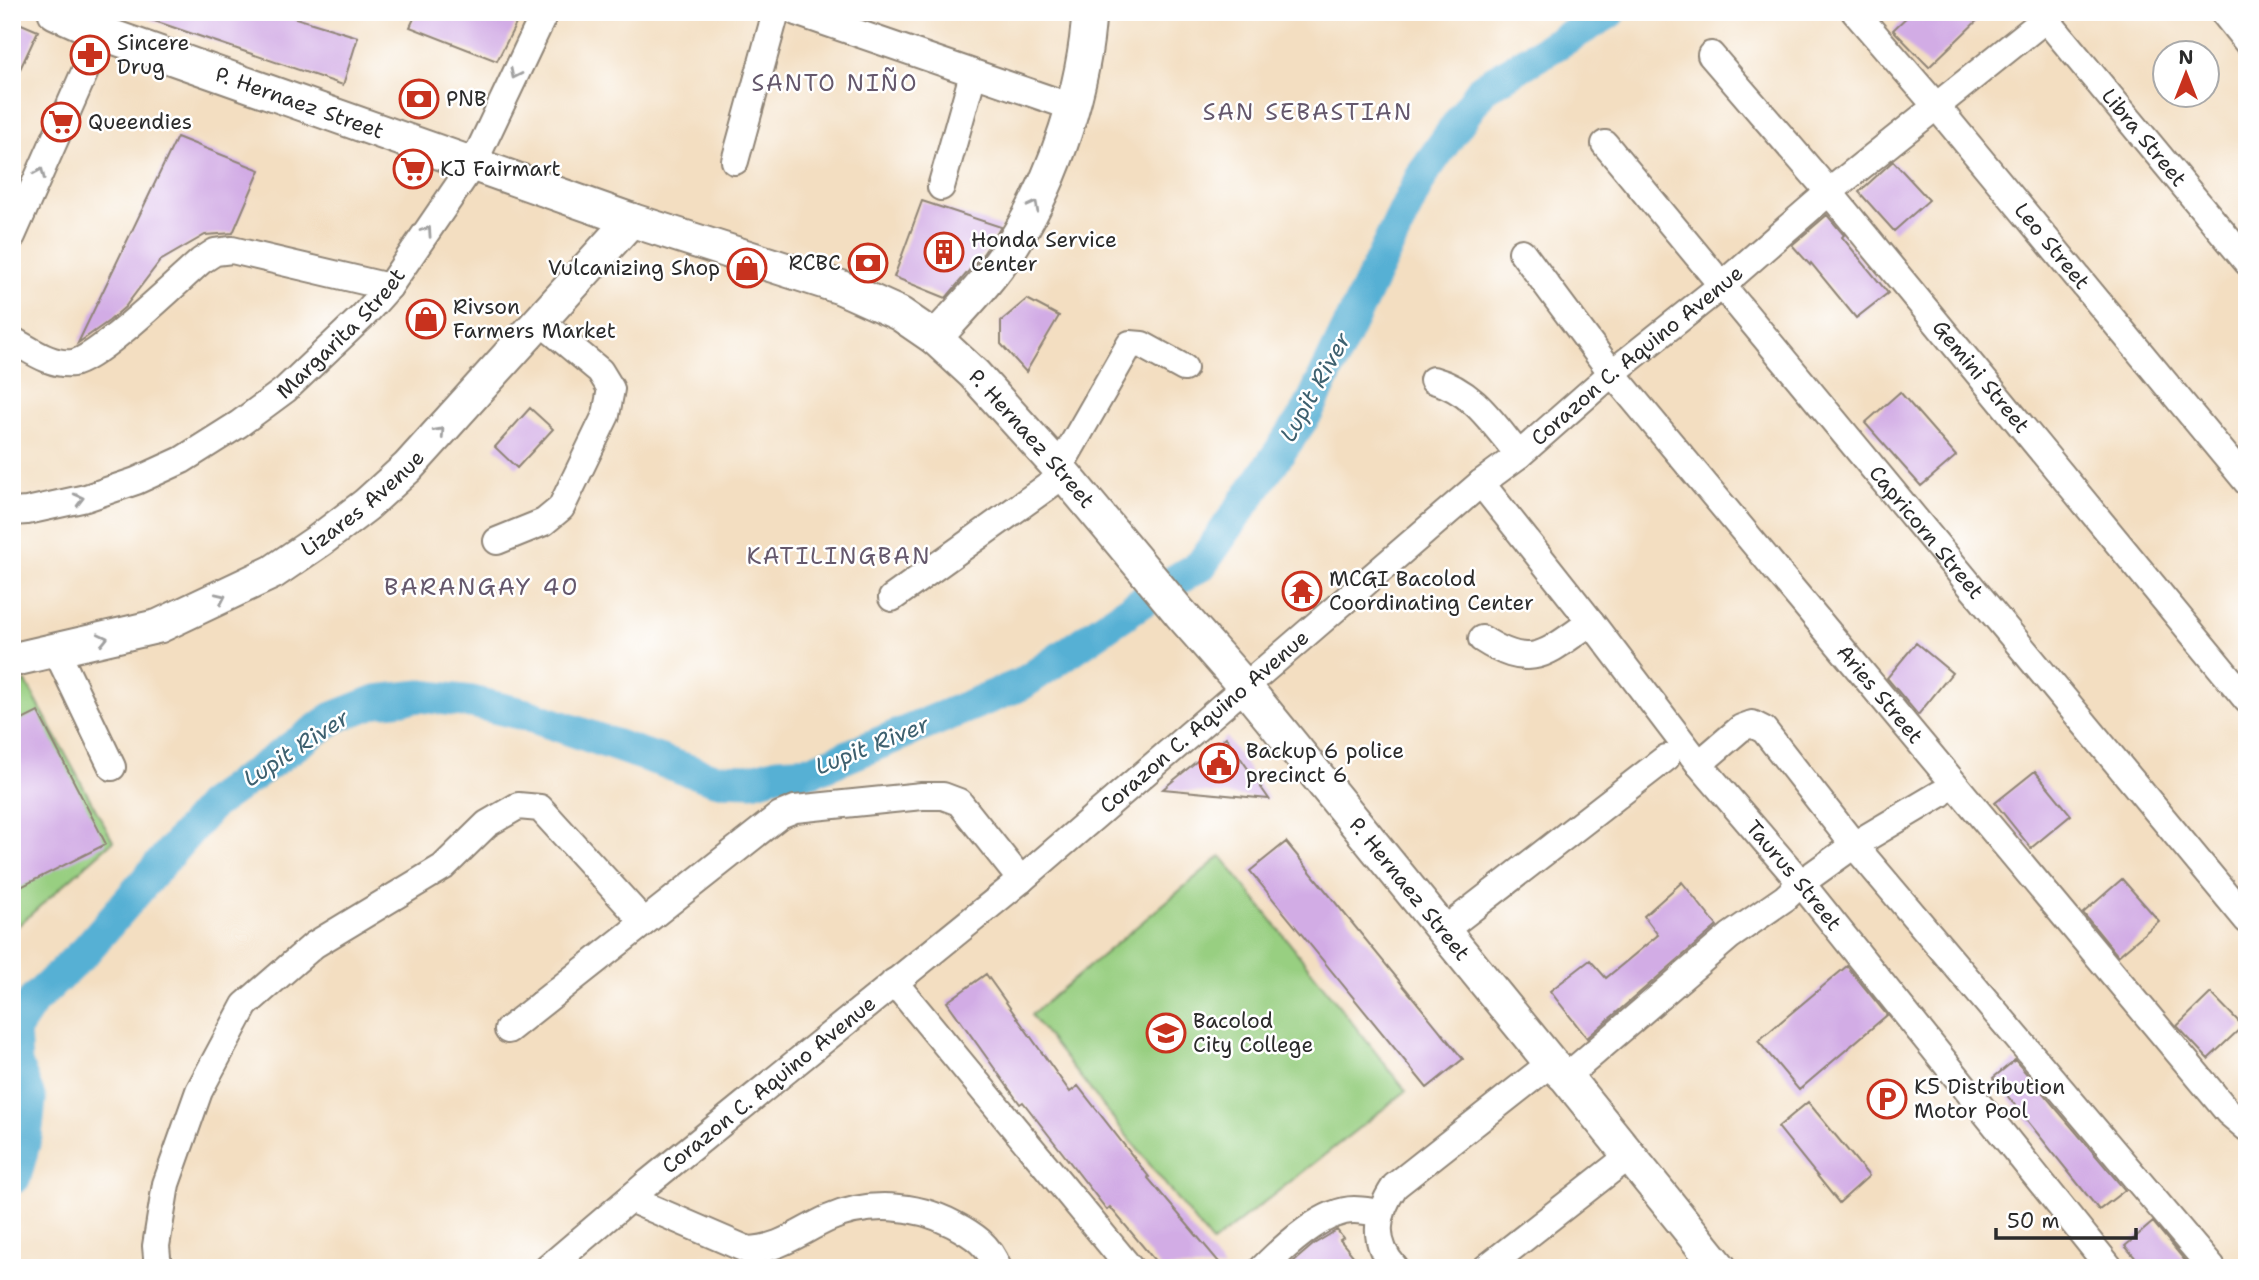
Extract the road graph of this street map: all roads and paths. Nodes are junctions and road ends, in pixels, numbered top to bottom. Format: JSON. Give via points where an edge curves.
{"nodes":[{"id":1,"x":55,"y":12,"type":"edge"},
{"id":2,"x":545,"y":12,"type":"edge"},
{"id":3,"x":776,"y":12,"type":"edge"},
{"id":4,"x":796,"y":12,"type":"edge"},
{"id":5,"x":1089,"y":12,"type":"edge"},
{"id":6,"x":1855,"y":12,"type":"edge"},
{"id":7,"x":2223,"y":12,"type":"edge"},
{"id":8,"x":2047,"y":14,"type":"edge"},
{"id":9,"x":107,"y":23,"type":"edge"},
{"id":10,"x":2247,"y":42,"type":"edge"},
{"id":11,"x":1711,"y":55,"type":"dead end"},
{"id":12,"x":973,"y":74,"type":"junction"},
{"id":13,"x":1072,"y":107,"type":"junction"},
{"id":14,"x":1937,"y":107,"type":"junction"},
{"id":15,"x":1605,"y":144,"type":"dead end"},
{"id":16,"x":735,"y":161,"type":"dead end"},
{"id":17,"x":473,"y":164,"type":"junction"},
{"id":18,"x":941,"y":187,"type":"dead end"},
{"id":19,"x":1829,"y":192,"type":"junction"},
{"id":20,"x":631,"y":220,"type":"junction"},
{"id":21,"x":12,"y":236,"type":"edge"},
{"id":22,"x":1521,"y":252,"type":"dead end"},
{"id":23,"x":2247,"y":262,"type":"edge"},
{"id":24,"x":1721,"y":286,"type":"junction"},
{"id":25,"x":389,"y":287,"type":"junction"},
{"id":26,"x":541,"y":322,"type":"junction"},
{"id":27,"x":935,"y":338,"type":"junction"},
{"id":28,"x":12,"y":340,"type":"edge"},
{"id":29,"x":1184,"y":368,"type":"dead end"},
{"id":30,"x":1612,"y":373,"type":"junction"},
{"id":31,"x":1433,"y":380,"type":"dead end"},
{"id":32,"x":1519,"y":455,"type":"junction"},
{"id":33,"x":1062,"y":471,"type":"junction"},
{"id":34,"x":2247,"y":482,"type":"edge"},
{"id":35,"x":1481,"y":483,"type":"junction"},
{"id":36,"x":12,"y":512,"type":"edge"},
{"id":37,"x":497,"y":541,"type":"dead end"},
{"id":38,"x":892,"y":598,"type":"dead end"},
{"id":39,"x":1591,"y":622,"type":"junction"},
{"id":40,"x":1482,"y":639,"type":"dead end"},
{"id":41,"x":56,"y":650,"type":"junction"},
{"id":42,"x":12,"y":660,"type":"edge"},
{"id":43,"x":1245,"y":687,"type":"junction"},
{"id":44,"x":2247,"y":700,"type":"edge"},
{"id":45,"x":1666,"y":758,"type":"dead end"},
{"id":46,"x":1699,"y":764,"type":"junction"},
{"id":47,"x":112,"y":768,"type":"dead end"},
{"id":48,"x":1940,"y":794,"type":"dead end"},
{"id":49,"x":1854,"y":845,"type":"junction"},
{"id":50,"x":1021,"y":880,"type":"junction"},
{"id":51,"x":1801,"y":884,"type":"junction"},
{"id":52,"x":2247,"y":920,"type":"edge"},
{"id":53,"x":644,"y":922,"type":"junction"},
{"id":54,"x":1443,"y":931,"type":"junction"},
{"id":55,"x":894,"y":982,"type":"junction"},
{"id":56,"x":508,"y":1030,"type":"dead end"},
{"id":57,"x":1559,"y":1070,"type":"junction"},
{"id":58,"x":2247,"y":1128,"type":"edge"},
{"id":59,"x":1629,"y":1156,"type":"junction"},
{"id":60,"x":630,"y":1199,"type":"junction"},
{"id":61,"x":1381,"y":1213,"type":"junction"},
{"id":62,"x":158,"y":1268,"type":"edge"},
{"id":63,"x":548,"y":1268,"type":"edge"},
{"id":64,"x":998,"y":1268,"type":"edge"},
{"id":65,"x":1130,"y":1268,"type":"edge"},
{"id":66,"x":1263,"y":1268,"type":"edge"},
{"id":67,"x":1395,"y":1268,"type":"edge"},
{"id":68,"x":1486,"y":1268,"type":"edge"},
{"id":69,"x":1720,"y":1268,"type":"edge"},
{"id":70,"x":2110,"y":1268,"type":"edge"},
{"id":71,"x":2212,"y":1268,"type":"edge"}],
"edges":[{"from":1,"to":9,"type":"main road","name":"P. Hernaez Street"},
{"from":2,"to":17,"type":"street","name":"Margarita Street","one_way":true},
{"from":3,"to":16,"type":"street"},
{"from":4,"to":12,"type":"street"},
{"from":5,"to":13,"type":"main road"},
{"from":6,"to":14,"type":"street","name":"Leo Street"},
{"from":7,"to":10,"type":"street"},
{"from":8,"to":14,"type":"street","name":"Corazon C. Aquino Avenue"},
{"from":8,"to":23,"type":"street","name":"Libra Street"},
{"from":9,"to":17,"type":"main road","name":"P. Hernaez Street"},
{"from":21,"to":9,"type":"street","one_way":true},
{"from":11,"to":19,"type":"street","name":"Gemini Street"},
{"from":12,"to":13,"type":"street"},
{"from":12,"to":18,"type":"street"},
{"from":27,"to":13,"type":"main road","one_way":true,"via":[[1016,240],[1047,180]]},
{"from":14,"to":19,"type":"street","name":"Corazon C. Aquino Avenue"},
{"from":14,"to":34,"type":"street","name":"Leo Street"},
{"from":15,"to":24,"type":"street","name":"Capricorn Street"},
{"from":17,"to":20,"type":"main road","name":"P. Hernaez Street"},
{"from":25,"to":17,"type":"street","name":"Margarita Street","one_way":true},
{"from":19,"to":24,"type":"street","name":"Corazon C. Aquino Avenue"},
{"from":19,"to":44,"type":"street","name":"Gemini Street"},
{"from":20,"to":26,"type":"main road","name":"Lizares Avenue"},
{"from":20,"to":27,"type":"main road","name":"P. Hernaez Street","via":[[840,287],[900,314]]},
{"from":22,"to":30,"type":"street","name":"Aries Street"},
{"from":24,"to":30,"type":"street","name":"Corazon C. Aquino Avenue"},
{"from":24,"to":52,"type":"street","name":"Capricorn Street"},
{"from":25,"to":28,"type":"street","via":[[232,250],[215,252],[97,352],[74,363],[52,361]]},
{"from":36,"to":25,"type":"street","name":"Margarita Street","one_way":true,"via":[[86,498],[182,460],[285,390]]},
{"from":26,"to":37,"type":"street","via":[[600,371],[611,389],[606,415],[561,508],[544,522]]},
{"from":41,"to":26,"type":"main road","name":"Lizares Avenue","one_way":true,"via":[[159,626],[273,572],[366,505],[408,467]]},
{"from":27,"to":33,"type":"main road","name":"P. Hernaez Street"},
{"from":29,"to":33,"type":"street","via":[[1142,345],[1130,344]]},
{"from":30,"to":32,"type":"street","name":"Corazon C. Aquino Avenue"},
{"from":30,"to":58,"type":"street","name":"Aries Street","via":[[2228,1112]]},
{"from":31,"to":32,"type":"street","via":[[1451,385],[1473,400]]},
{"from":32,"to":35,"type":"street","name":"Corazon C. Aquino Avenue"},
{"from":33,"to":38,"type":"street"},
{"from":33,"to":43,"type":"main road","name":"P. Hernaez Street"},
{"from":35,"to":39,"type":"street","name":"Taurus Street"},
{"from":35,"to":43,"type":"street","name":"Corazon C. Aquino Avenue"},
{"from":39,"to":40,"type":"street","via":[[1544,654],[1517,655]]},
{"from":39,"to":46,"type":"street","name":"Taurus Street"},
{"from":41,"to":42,"type":"main road","name":"Lizares Avenue"},
{"from":41,"to":47,"type":"street"},
{"from":43,"to":50,"type":"street","name":"Corazon C. Aquino Avenue"},
{"from":43,"to":54,"type":"main road","name":"P. Hernaez Street"},
{"from":45,"to":54,"type":"street"},
{"from":46,"to":49,"type":"street","via":[[1741,728],[1752,724],[1764,730]]},
{"from":46,"to":51,"type":"street","name":"Taurus Street"},
{"from":48,"to":49,"type":"street"},
{"from":49,"to":51,"type":"street"},
{"from":49,"to":71,"type":"street"},
{"from":50,"to":53,"type":"street","via":[[959,802],[943,796],[794,809],[780,815]]},
{"from":50,"to":55,"type":"street","name":"Corazon C. Aquino Avenue"},
{"from":51,"to":57,"type":"street"},
{"from":51,"to":70,"type":"street","name":"Taurus Street"},
{"from":53,"to":56,"type":"street"},
{"from":53,"to":62,"type":"street","via":[[540,808],[518,806],[487,824],[443,867],[314,945],[245,1005],[199,1091],[166,1184],[156,1246]]},
{"from":54,"to":57,"type":"main road","name":"P. Hernaez Street"},
{"from":55,"to":60,"type":"street","name":"Corazon C. Aquino Avenue"},
{"from":55,"to":65,"type":"street"},
{"from":57,"to":59,"type":"main road","name":"P. Hernaez Street"},
{"from":57,"to":61,"type":"street","via":[[1395,1186]]},
{"from":59,"to":68,"type":"street"},
{"from":59,"to":69,"type":"main road","name":"P. Hernaez Street"},
{"from":60,"to":63,"type":"street","name":"Corazon C. Aquino Avenue"},
{"from":60,"to":64,"type":"street","via":[[748,1250],[765,1250],[843,1213],[864,1208],[911,1209],[946,1220],[980,1239]]},
{"from":61,"to":66,"type":"street","via":[[1334,1213]]},
{"from":61,"to":67,"type":"street","via":[[1380,1241]]}]}
